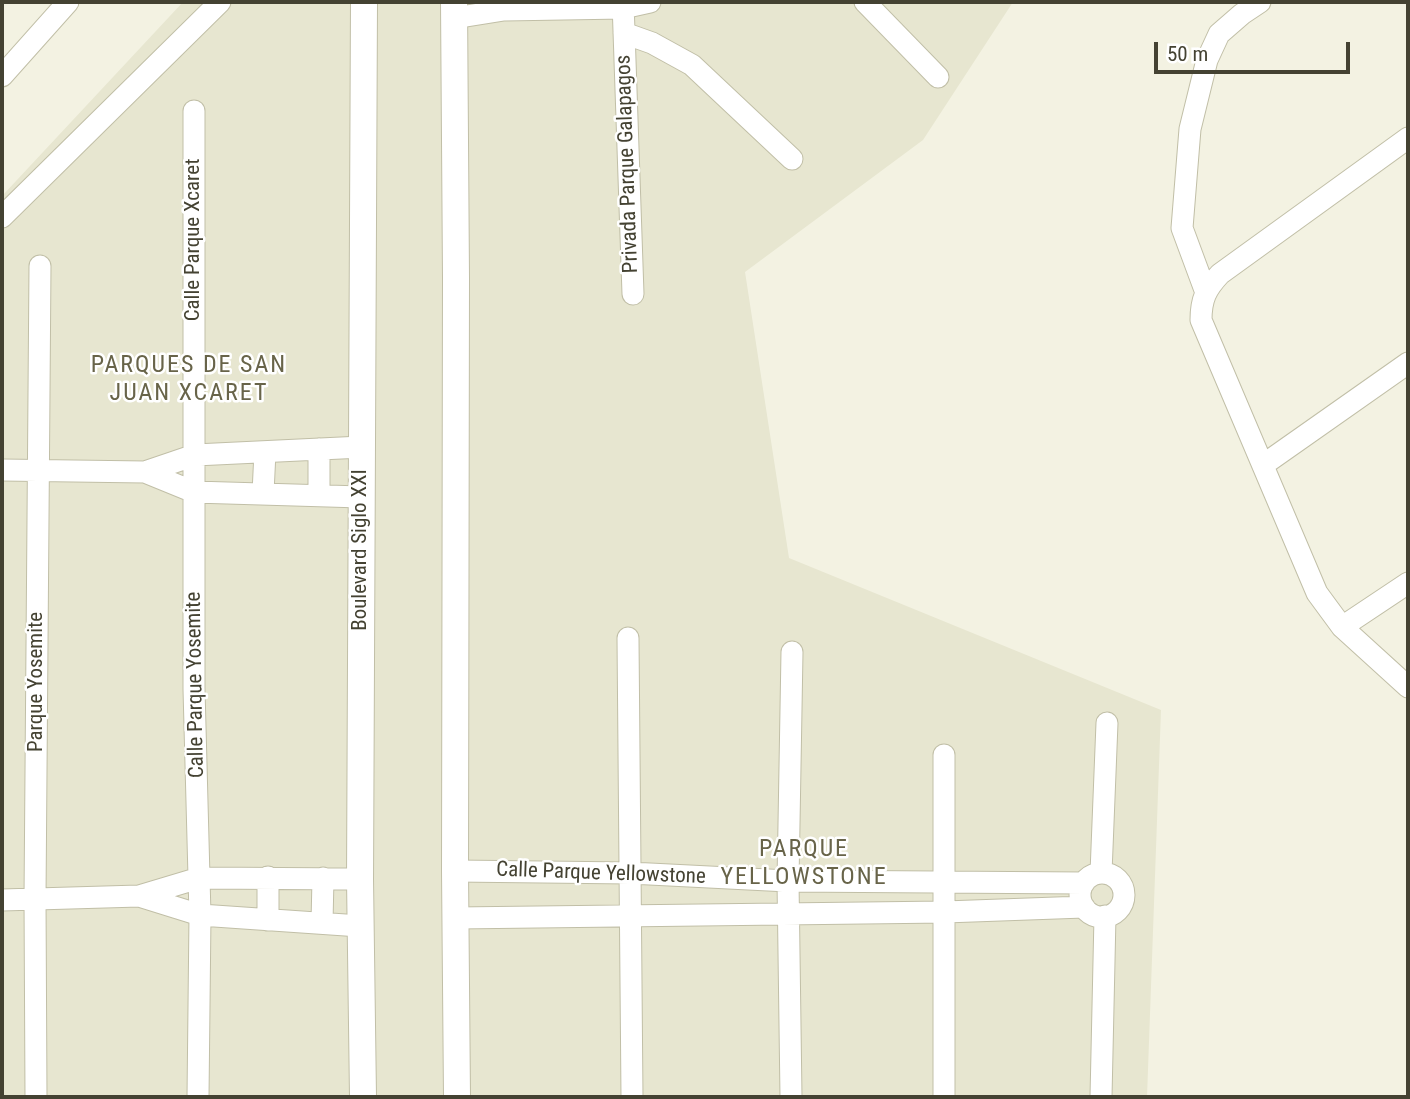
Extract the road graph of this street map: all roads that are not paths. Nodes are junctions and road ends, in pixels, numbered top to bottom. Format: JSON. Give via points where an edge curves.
{"nodes":[{"id":1,"x":68,"y":2,"type":"edge"},
{"id":2,"x":220,"y":2,"type":"edge"},
{"id":3,"x":364,"y":2,"type":"edge"},
{"id":4,"x":650,"y":2,"type":"edge"},
{"id":5,"x":865,"y":2,"type":"edge"},
{"id":6,"x":1260,"y":2,"type":"edge"},
{"id":7,"x":556,"y":5,"type":"edge"},
{"id":8,"x":623,"y":5,"type":"edge"},
{"id":9,"x":504,"y":6,"type":"edge"},
{"id":10,"x":454,"y":10,"type":"edge"},
{"id":11,"x":624,"y":33,"type":"junction"},
{"id":12,"x":2,"y":76,"type":"edge"},
{"id":13,"x":938,"y":77,"type":"dead end"},
{"id":14,"x":194,"y":111,"type":"dead end"},
{"id":15,"x":1408,"y":138,"type":"edge"},
{"id":16,"x":792,"y":159,"type":"dead end"},
{"id":17,"x":2,"y":217,"type":"edge"},
{"id":18,"x":40,"y":266,"type":"dead end"},
{"id":19,"x":1205,"y":290,"type":"junction"},
{"id":20,"x":633,"y":294,"type":"dead end"},
{"id":21,"x":1408,"y":363,"type":"edge"},
{"id":22,"x":362,"y":447,"type":"junction"},
{"id":23,"x":319,"y":449,"type":"junction"},
{"id":24,"x":265,"y":452,"type":"junction"},
{"id":25,"x":195,"y":455,"type":"junction"},
{"id":26,"x":1263,"y":465,"type":"junction"},
{"id":27,"x":2,"y":470,"type":"edge"},
{"id":28,"x":38,"y":471,"type":"junction"},
{"id":29,"x":145,"y":471,"type":"junction"},
{"id":30,"x":194,"y":492,"type":"junction"},
{"id":31,"x":263,"y":493,"type":"junction"},
{"id":32,"x":318,"y":494,"type":"junction"},
{"id":33,"x":361,"y":497,"type":"junction"},
{"id":34,"x":1408,"y":583,"type":"edge"},
{"id":35,"x":1342,"y":627,"type":"junction"},
{"id":36,"x":628,"y":638,"type":"dead end"},
{"id":37,"x":792,"y":652,"type":"dead end"},
{"id":38,"x":1408,"y":687,"type":"edge"},
{"id":39,"x":1107,"y":723,"type":"dead end"},
{"id":40,"x":944,"y":755,"type":"dead end"},
{"id":41,"x":455,"y":871,"type":"junction"},
{"id":42,"x":630,"y":873,"type":"junction"},
{"id":43,"x":268,"y":877,"type":"junction"},
{"id":44,"x":199,"y":878,"type":"junction"},
{"id":45,"x":323,"y":878,"type":"junction"},
{"id":46,"x":1092,"y":878,"type":"junction"},
{"id":47,"x":360,"y":879,"type":"junction"},
{"id":48,"x":788,"y":881,"type":"junction"},
{"id":49,"x":945,"y":884,"type":"junction"},
{"id":50,"x":139,"y":896,"type":"junction"},
{"id":51,"x":35,"y":898,"type":"junction"},
{"id":52,"x":2,"y":900,"type":"edge"},
{"id":53,"x":1084,"y":907,"type":"junction"},
{"id":54,"x":944,"y":912,"type":"junction"},
{"id":55,"x":789,"y":913,"type":"junction"},
{"id":56,"x":200,"y":915,"type":"junction"},
{"id":57,"x":631,"y":915,"type":"junction"},
{"id":58,"x":1105,"y":916,"type":"junction"},
{"id":59,"x":456,"y":918,"type":"junction"},
{"id":60,"x":268,"y":920,"type":"junction"},
{"id":61,"x":322,"y":923,"type":"junction"},
{"id":62,"x":360,"y":926,"type":"junction"},
{"id":63,"x":36,"y":1097,"type":"edge"},
{"id":64,"x":198,"y":1097,"type":"edge"},
{"id":65,"x":363,"y":1097,"type":"edge"},
{"id":66,"x":457,"y":1097,"type":"edge"},
{"id":67,"x":632,"y":1097,"type":"edge"},
{"id":68,"x":791,"y":1097,"type":"edge"},
{"id":69,"x":944,"y":1097,"type":"edge"},
{"id":70,"x":1101,"y":1097,"type":"edge"}],
"edges":[{"from":1,"to":12,"type":"street"},
{"from":2,"to":17,"type":"street"},
{"from":3,"to":22,"type":"street","name":"Boulevard Siglo XXI"},
{"from":4,"to":8,"type":"street"},
{"from":5,"to":13,"type":"street"},
{"from":6,"to":19,"type":"street","via":[[1219,34],[1207,60],[1190,129],[1182,228]]},
{"from":7,"to":8,"type":"street"},
{"from":7,"to":9,"type":"street"},
{"from":8,"to":11,"type":"street","name":"Privada Parque Galapagos"},
{"from":9,"to":10,"type":"street"},
{"from":10,"to":41,"type":"street"},
{"from":11,"to":16,"type":"street","name":"Privada Parque Galapagos","via":[[692,65]]},
{"from":11,"to":20,"type":"street","name":"Privada Parque Galapagos"},
{"from":14,"to":25,"type":"street","name":"Calle Parque Xcaret"},
{"from":15,"to":19,"type":"street","via":[[1220,274]]},
{"from":18,"to":28,"type":"street","name":"Parque Yosemite"},
{"from":19,"to":26,"type":"street","via":[[1202,320]]},
{"from":21,"to":26,"type":"street"},
{"from":22,"to":23,"type":"street"},
{"from":22,"to":33,"type":"street","name":"Boulevard Siglo XXI"},
{"from":23,"to":24,"type":"street"},
{"from":23,"to":32,"type":"street"},
{"from":24,"to":25,"type":"street"},
{"from":24,"to":31,"type":"street"},
{"from":25,"to":29,"type":"street"},
{"from":25,"to":30,"type":"street","name":"Calle Parque Yosemite"},
{"from":26,"to":35,"type":"street","via":[[1317,593]]},
{"from":27,"to":28,"type":"street"},
{"from":28,"to":29,"type":"street"},
{"from":28,"to":51,"type":"street","name":"Parque Yosemite"},
{"from":29,"to":30,"type":"street"},
{"from":30,"to":31,"type":"street"},
{"from":30,"to":44,"type":"street","name":"Calle Parque Yosemite"},
{"from":31,"to":32,"type":"street"},
{"from":32,"to":33,"type":"street"},
{"from":33,"to":47,"type":"street","name":"Boulevard Siglo XXI"},
{"from":34,"to":35,"type":"street"},
{"from":35,"to":38,"type":"street"},
{"from":36,"to":42,"type":"street"},
{"from":37,"to":48,"type":"street"},
{"from":39,"to":46,"type":"street"},
{"from":40,"to":49,"type":"street"},
{"from":41,"to":42,"type":"street","name":"Calle Parque Yellowstone"},
{"from":41,"to":59,"type":"street"},
{"from":42,"to":48,"type":"street","name":"Calle Parque Yellowstone"},
{"from":42,"to":57,"type":"street"},
{"from":43,"to":44,"type":"street"},
{"from":43,"to":45,"type":"street"},
{"from":43,"to":60,"type":"street"},
{"from":44,"to":50,"type":"street"},
{"from":44,"to":56,"type":"street","name":"Calle Parque Yosemite"},
{"from":45,"to":47,"type":"street"},
{"from":45,"to":61,"type":"street"},
{"from":46,"to":49,"type":"street","name":"Calle Parque Yellowstone"},
{"from":46,"to":53,"type":"street","via":[[1081,891]]},
{"from":46,"to":58,"type":"street","via":[[1116,878],[1124,893],[1119,908]]},
{"from":47,"to":62,"type":"street","name":"Boulevard Siglo XXI"},
{"from":48,"to":49,"type":"street","name":"Calle Parque Yellowstone"},
{"from":48,"to":55,"type":"street"},
{"from":49,"to":54,"type":"street"},
{"from":50,"to":51,"type":"street"},
{"from":50,"to":56,"type":"street"},
{"from":51,"to":52,"type":"street"},
{"from":51,"to":63,"type":"street","name":"Parque Yosemite"},
{"from":53,"to":54,"type":"street","name":"Calle Parque Yellowstone"},
{"from":53,"to":58,"type":"street"},
{"from":54,"to":55,"type":"street","name":"Calle Parque Yellowstone"},
{"from":54,"to":69,"type":"street"},
{"from":55,"to":57,"type":"street","name":"Calle Parque Yellowstone"},
{"from":55,"to":68,"type":"street"},
{"from":56,"to":60,"type":"street"},
{"from":56,"to":64,"type":"street","name":"Calle Parque Yosemite"},
{"from":57,"to":59,"type":"street","name":"Calle Parque Yellowstone"},
{"from":57,"to":67,"type":"street"},
{"from":58,"to":70,"type":"street"},
{"from":59,"to":66,"type":"street"},
{"from":60,"to":61,"type":"street"},
{"from":61,"to":62,"type":"street"},
{"from":62,"to":65,"type":"street","name":"Boulevard Siglo XXI"}]}
